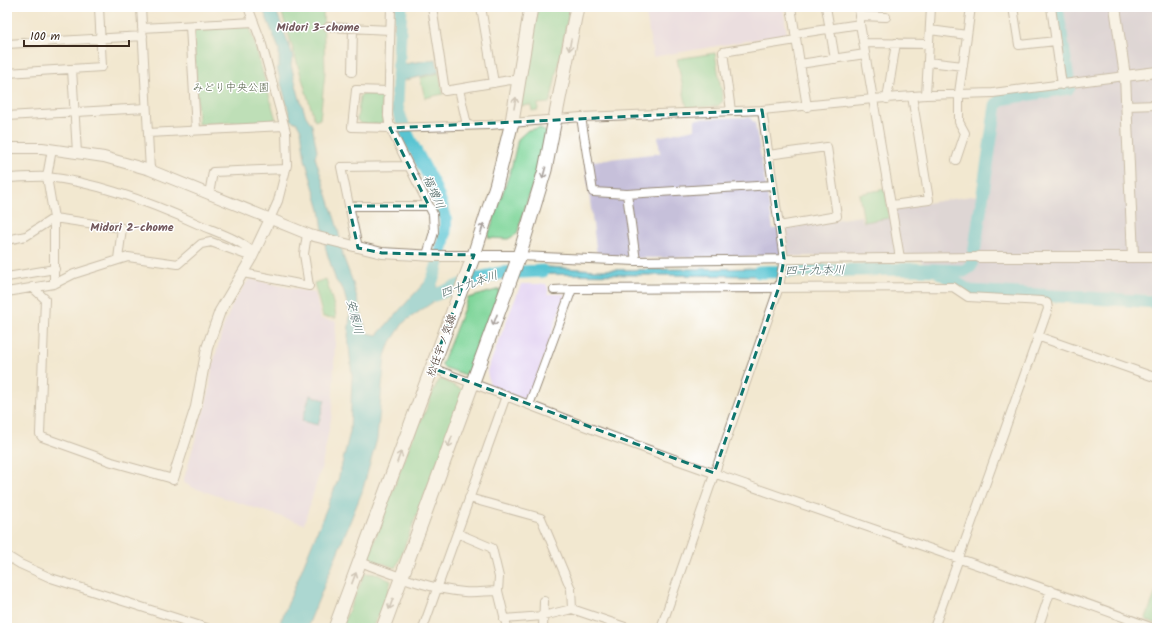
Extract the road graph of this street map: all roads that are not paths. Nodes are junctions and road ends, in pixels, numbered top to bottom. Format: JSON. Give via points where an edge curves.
{"nodes":[{"id":1,"x":99,"y":7,"type":"edge"},
{"id":2,"x":141,"y":7,"type":"edge"},
{"id":3,"x":248,"y":7,"type":"edge"},
{"id":4,"x":391,"y":7,"type":"edge"},
{"id":5,"x":432,"y":7,"type":"edge"},
{"id":6,"x":481,"y":7,"type":"edge"},
{"id":7,"x":531,"y":7,"type":"edge"},
{"id":8,"x":577,"y":7,"type":"edge"},
{"id":9,"x":791,"y":7,"type":"edge"},
{"id":10,"x":826,"y":7,"type":"edge"},
{"id":11,"x":859,"y":7,"type":"edge"},
{"id":12,"x":931,"y":7,"type":"edge"},
{"id":13,"x":971,"y":7,"type":"edge"},
{"id":14,"x":1013,"y":7,"type":"edge"},
{"id":15,"x":1051,"y":7,"type":"edge"},
{"id":16,"x":1116,"y":7,"type":"edge"},
{"id":17,"x":886,"y":17,"type":"dead end"},
{"id":18,"x":859,"y":20,"type":"junction"},
{"id":19,"x":254,"y":22,"type":"junction"},
{"id":20,"x":190,"y":26,"type":"junction"},
{"id":21,"x":328,"y":27,"type":"dead end"},
{"id":22,"x":353,"y":28,"type":"junction"},
{"id":23,"x":830,"y":29,"type":"junction"},
{"id":24,"x":390,"y":30,"type":"junction"},
{"id":25,"x":930,"y":30,"type":"junction"},
{"id":26,"x":142,"y":32,"type":"junction"},
{"id":27,"x":967,"y":35,"type":"junction"},
{"id":28,"x":795,"y":37,"type":"junction"},
{"id":29,"x":100,"y":39,"type":"junction"},
{"id":30,"x":1056,"y":40,"type":"junction"},
{"id":31,"x":864,"y":43,"type":"junction"},
{"id":32,"x":896,"y":43,"type":"junction"},
{"id":33,"x":7,"y":44,"type":"edge"},
{"id":34,"x":929,"y":44,"type":"junction"},
{"id":35,"x":866,"y":54,"type":"junction"},
{"id":36,"x":834,"y":59,"type":"junction"},
{"id":37,"x":928,"y":62,"type":"junction"},
{"id":38,"x":800,"y":64,"type":"junction"},
{"id":39,"x":963,"y":66,"type":"junction"},
{"id":40,"x":72,"y":69,"type":"junction"},
{"id":41,"x":352,"y":72,"type":"dead end"},
{"id":42,"x":1157,"y":72,"type":"edge"},
{"id":43,"x":7,"y":73,"type":"edge"},
{"id":44,"x":1125,"y":76,"type":"junction"},
{"id":45,"x":519,"y":81,"type":"junction"},
{"id":46,"x":494,"y":83,"type":"junction"},
{"id":47,"x":1062,"y":85,"type":"junction"},
{"id":48,"x":459,"y":89,"type":"junction"},
{"id":49,"x":388,"y":91,"type":"junction"},
{"id":50,"x":959,"y":93,"type":"junction"},
{"id":51,"x":926,"y":95,"type":"junction"},
{"id":52,"x":912,"y":96,"type":"junction"},
{"id":53,"x":887,"y":98,"type":"junction"},
{"id":54,"x":873,"y":100,"type":"junction"},
{"id":55,"x":1157,"y":105,"type":"edge"},
{"id":56,"x":1126,"y":106,"type":"junction"},
{"id":57,"x":807,"y":107,"type":"junction"},
{"id":58,"x":146,"y":108,"type":"junction"},
{"id":59,"x":762,"y":110,"type":"junction"},
{"id":60,"x":731,"y":111,"type":"junction"},
{"id":61,"x":74,"y":113,"type":"junction"},
{"id":62,"x":7,"y":116,"type":"edge"},
{"id":63,"x":581,"y":117,"type":"junction"},
{"id":64,"x":556,"y":119,"type":"junction"},
{"id":65,"x":512,"y":122,"type":"junction"},
{"id":66,"x":467,"y":125,"type":"junction"},
{"id":67,"x":284,"y":126,"type":"junction"},
{"id":68,"x":393,"y":128,"type":"junction"},
{"id":69,"x":196,"y":130,"type":"junction"},
{"id":70,"x":148,"y":133,"type":"junction"},
{"id":71,"x":7,"y":148,"type":"edge"},
{"id":72,"x":52,"y":149,"type":"junction"},
{"id":73,"x":77,"y":153,"type":"junction"},
{"id":74,"x":768,"y":155,"type":"junction"},
{"id":75,"x":956,"y":160,"type":"dead end"},
{"id":76,"x":409,"y":166,"type":"junction"},
{"id":77,"x":286,"y":169,"type":"junction"},
{"id":78,"x":150,"y":170,"type":"junction"},
{"id":79,"x":47,"y":177,"type":"junction"},
{"id":80,"x":7,"y":178,"type":"edge"},
{"id":81,"x":773,"y":185,"type":"junction"},
{"id":82,"x":208,"y":194,"type":"junction"},
{"id":83,"x":627,"y":194,"type":"junction"},
{"id":84,"x":892,"y":205,"type":"junction"},
{"id":85,"x":349,"y":206,"type":"junction"},
{"id":86,"x":429,"y":206,"type":"junction"},
{"id":87,"x":54,"y":218,"type":"junction"},
{"id":88,"x":270,"y":219,"type":"junction"},
{"id":89,"x":779,"y":226,"type":"junction"},
{"id":90,"x":307,"y":234,"type":"junction"},
{"id":91,"x":7,"y":240,"type":"edge"},
{"id":92,"x":358,"y":248,"type":"junction"},
{"id":93,"x":253,"y":254,"type":"junction"},
{"id":94,"x":430,"y":256,"type":"junction"},
{"id":95,"x":1133,"y":256,"type":"junction"},
{"id":96,"x":974,"y":257,"type":"joint"},
{"id":97,"x":1157,"y":257,"type":"edge"},
{"id":98,"x":900,"y":258,"type":"junction"},
{"id":99,"x":118,"y":259,"type":"junction"},
{"id":100,"x":472,"y":261,"type":"junction"},
{"id":101,"x":517,"y":261,"type":"junction"},
{"id":102,"x":636,"y":261,"type":"junction"},
{"id":103,"x":783,"y":262,"type":"junction"},
{"id":104,"x":55,"y":269,"type":"junction"},
{"id":105,"x":242,"y":273,"type":"junction"},
{"id":106,"x":7,"y":277,"type":"edge"},
{"id":107,"x":54,"y":284,"type":"junction"},
{"id":108,"x":779,"y":284,"type":"junction"},
{"id":109,"x":32,"y":287,"type":"junction"},
{"id":110,"x":572,"y":289,"type":"junction"},
{"id":111,"x":554,"y":290,"type":"dead end"},
{"id":112,"x":7,"y":292,"type":"edge"},
{"id":113,"x":1038,"y":336,"type":"junction"},
{"id":114,"x":432,"y":368,"type":"junction"},
{"id":115,"x":1157,"y":378,"type":"edge"},
{"id":116,"x":472,"y":384,"type":"junction"},
{"id":117,"x":506,"y":396,"type":"junction"},
{"id":118,"x":529,"y":405,"type":"junction"},
{"id":119,"x":714,"y":473,"type":"junction"},
{"id":120,"x":173,"y":479,"type":"joint"},
{"id":121,"x":469,"y":498,"type":"junction"},
{"id":122,"x":457,"y":533,"type":"junction"},
{"id":123,"x":7,"y":556,"type":"edge"},
{"id":124,"x":959,"y":558,"type":"junction"},
{"id":125,"x":360,"y":562,"type":"junction"},
{"id":126,"x":401,"y":577,"type":"junction"},
{"id":127,"x":437,"y":587,"type":"junction"},
{"id":128,"x":1051,"y":590,"type":"junction"},
{"id":129,"x":498,"y":591,"type":"junction"},
{"id":130,"x":544,"y":601,"type":"dead end"},
{"id":131,"x":572,"y":608,"type":"junction"},
{"id":132,"x":543,"y":616,"type":"junction"},
{"id":133,"x":504,"y":619,"type":"junction"},
{"id":134,"x":614,"y":626,"type":"edge"},
{"id":135,"x":207,"y":628,"type":"edge"},
{"id":136,"x":335,"y":628,"type":"edge"},
{"id":137,"x":383,"y":628,"type":"edge"},
{"id":138,"x":423,"y":628,"type":"edge"},
{"id":139,"x":507,"y":628,"type":"edge"},
{"id":140,"x":543,"y":628,"type":"edge"},
{"id":141,"x":628,"y":628,"type":"edge"},
{"id":142,"x":661,"y":628,"type":"edge"},
{"id":143,"x":934,"y":628,"type":"edge"},
{"id":144,"x":1038,"y":628,"type":"edge"},
{"id":145,"x":1153,"y":628,"type":"edge"}],
"edges":[{"from":1,"to":29,"type":"street"},
{"from":2,"to":26,"type":"street"},
{"from":3,"to":19,"type":"street"},
{"from":4,"to":24,"type":"street"},
{"from":5,"to":48,"type":"street","via":[[445,91]]},
{"from":6,"to":46,"type":"street"},
{"from":7,"to":45,"type":"main road","name":"松任宇ノ気線"},
{"from":8,"to":64,"type":"main road","one_way":true},
{"from":9,"to":28,"type":"street"},
{"from":10,"to":23,"type":"street"},
{"from":11,"to":18,"type":"street"},
{"from":12,"to":25,"type":"street"},
{"from":13,"to":27,"type":"street"},
{"from":14,"to":30,"type":"street","via":[[1019,45]]},
{"from":15,"to":30,"type":"street"},
{"from":16,"to":44,"type":"street"},
{"from":17,"to":18,"type":"street"},
{"from":18,"to":23,"type":"street"},
{"from":18,"to":31,"type":"street"},
{"from":19,"to":20,"type":"street"},
{"from":19,"to":67,"type":"street"},
{"from":20,"to":26,"type":"street"},
{"from":20,"to":69,"type":"street"},
{"from":21,"to":22,"type":"street"},
{"from":22,"to":24,"type":"street"},
{"from":22,"to":41,"type":"street"},
{"from":23,"to":28,"type":"street"},
{"from":23,"to":36,"type":"street"},
{"from":24,"to":49,"type":"street"},
{"from":25,"to":27,"type":"street"},
{"from":25,"to":34,"type":"street"},
{"from":26,"to":29,"type":"street"},
{"from":26,"to":58,"type":"street"},
{"from":27,"to":39,"type":"street"},
{"from":28,"to":38,"type":"street"},
{"from":28,"to":60,"type":"street","via":[[723,52]]},
{"from":29,"to":33,"type":"street"},
{"from":29,"to":40,"type":"street","via":[[102,67]]},
{"from":30,"to":47,"type":"street"},
{"from":31,"to":32,"type":"street"},
{"from":31,"to":35,"type":"street"},
{"from":32,"to":34,"type":"street"},
{"from":32,"to":53,"type":"street"},
{"from":34,"to":37,"type":"street"},
{"from":35,"to":36,"type":"street"},
{"from":35,"to":54,"type":"street"},
{"from":36,"to":38,"type":"street"},
{"from":37,"to":39,"type":"street"},
{"from":37,"to":51,"type":"street"},
{"from":38,"to":57,"type":"street"},
{"from":39,"to":50,"type":"street"},
{"from":40,"to":43,"type":"street"},
{"from":40,"to":61,"type":"street"},
{"from":42,"to":44,"type":"street"},
{"from":44,"to":47,"type":"street"},
{"from":44,"to":56,"type":"street"},
{"from":45,"to":46,"type":"street"},
{"from":65,"to":45,"type":"main road","name":"松任宇ノ気線","one_way":true},
{"from":46,"to":48,"type":"street"},
{"from":47,"to":50,"type":"street","via":[[993,93]]},
{"from":48,"to":66,"type":"street"},
{"from":49,"to":68,"type":"street","via":[[388,116]]},
{"from":49,"to":68,"type":"street","via":[[356,90],[352,127]]},
{"from":50,"to":51,"type":"street"},
{"from":50,"to":75,"type":"street","via":[[959,122],[966,133]]},
{"from":51,"to":52,"type":"street"},
{"from":52,"to":53,"type":"street"},
{"from":52,"to":84,"type":"street","via":[[928,200]]},
{"from":53,"to":54,"type":"street"},
{"from":54,"to":57,"type":"street"},
{"from":54,"to":84,"type":"street"},
{"from":55,"to":56,"type":"street"},
{"from":56,"to":95,"type":"street"},
{"from":57,"to":59,"type":"street"},
{"from":58,"to":61,"type":"street"},
{"from":58,"to":70,"type":"street"},
{"from":59,"to":60,"type":"street"},
{"from":59,"to":74,"type":"street"},
{"from":60,"to":63,"type":"street"},
{"from":61,"to":62,"type":"street"},
{"from":61,"to":73,"type":"street"},
{"from":63,"to":64,"type":"street"},
{"from":63,"to":83,"type":"street","via":[[593,192]]},
{"from":64,"to":65,"type":"street"},
{"from":64,"to":101,"type":"main road","one_way":true,"via":[[545,170]]},
{"from":65,"to":66,"type":"street"},
{"from":100,"to":65,"type":"main road","name":"松任宇ノ気線","one_way":true,"via":[[496,186]]},
{"from":66,"to":68,"type":"street"},
{"from":67,"to":69,"type":"street"},
{"from":67,"to":77,"type":"street"},
{"from":68,"to":76,"type":"street"},
{"from":69,"to":70,"type":"street"},
{"from":70,"to":78,"type":"street"},
{"from":71,"to":72,"type":"street"},
{"from":72,"to":73,"type":"street"},
{"from":72,"to":79,"type":"street"},
{"from":73,"to":78,"type":"street","via":[[104,157]]},
{"from":74,"to":81,"type":"street"},
{"from":74,"to":89,"type":"street","via":[[827,146],[837,216]]},
{"from":76,"to":85,"type":"street","via":[[341,167]]},
{"from":76,"to":86,"type":"street"},
{"from":77,"to":82,"type":"street","via":[[213,172]]},
{"from":77,"to":88,"type":"street","via":[[278,201]]},
{"from":78,"to":82,"type":"street"},
{"from":79,"to":80,"type":"street"},
{"from":79,"to":87,"type":"street"},
{"from":79,"to":93,"type":"street","via":[[97,187],[143,201],[244,244]]},
{"from":81,"to":83,"type":"street"},
{"from":81,"to":89,"type":"street"},
{"from":82,"to":88,"type":"street"},
{"from":83,"to":102,"type":"street"},
{"from":84,"to":98,"type":"street"},
{"from":85,"to":86,"type":"street"},
{"from":85,"to":92,"type":"street"},
{"from":86,"to":94,"type":"street","via":[[434,214]]},
{"from":87,"to":91,"type":"street","via":[[26,236]]},
{"from":87,"to":99,"type":"street","via":[[122,228]]},
{"from":87,"to":104,"type":"street"},
{"from":88,"to":90,"type":"street"},
{"from":88,"to":93,"type":"street"},
{"from":89,"to":103,"type":"street"},
{"from":90,"to":92,"type":"street"},
{"from":90,"to":105,"type":"street","via":[[304,254],[309,286]]},
{"from":92,"to":94,"type":"street","via":[[382,253]]},
{"from":93,"to":99,"type":"street","via":[[211,242],[201,244],[178,264],[128,257]]},
{"from":93,"to":105,"type":"street"},
{"from":94,"to":100,"type":"street","via":[[447,256]]},
{"from":95,"to":96,"type":"street"},
{"from":95,"to":97,"type":"street"},
{"from":96,"to":98,"type":"street"},
{"from":98,"to":103,"type":"street"},
{"from":99,"to":107,"type":"street","via":[[74,274]]},
{"from":100,"to":101,"type":"street"},
{"from":100,"to":114,"type":"main road","name":"松任宇ノ気線"},
{"from":101,"to":102,"type":"street"},
{"from":101,"to":116,"type":"main road","one_way":true},
{"from":102,"to":103,"type":"street"},
{"from":103,"to":108,"type":"street"},
{"from":104,"to":106,"type":"street"},
{"from":104,"to":107,"type":"street"},
{"from":105,"to":120,"type":"street","via":[[220,311],[208,348],[196,408]]},
{"from":107,"to":109,"type":"street"},
{"from":108,"to":110,"type":"street"},
{"from":108,"to":113,"type":"street","via":[[953,287],[968,296],[1042,301],[1047,303],[1048,309]]},
{"from":108,"to":119,"type":"street"},
{"from":109,"to":112,"type":"street"},
{"from":109,"to":120,"type":"street","via":[[44,299],[40,434],[42,437],[112,462]]},
{"from":110,"to":111,"type":"street"},
{"from":110,"to":118,"type":"street"},
{"from":113,"to":115,"type":"street"},
{"from":113,"to":124,"type":"street"},
{"from":114,"to":116,"type":"street"},
{"from":125,"to":114,"type":"main road","name":"松任宇ノ気線","one_way":true},
{"from":116,"to":117,"type":"street"},
{"from":116,"to":126,"type":"main road","one_way":true},
{"from":117,"to":118,"type":"street"},
{"from":117,"to":121,"type":"street"},
{"from":118,"to":119,"type":"street"},
{"from":119,"to":124,"type":"street"},
{"from":119,"to":142,"type":"street"},
{"from":121,"to":122,"type":"street"},
{"from":121,"to":131,"type":"street","via":[[541,518],[571,589]]},
{"from":122,"to":127,"type":"street"},
{"from":122,"to":129,"type":"street","via":[[492,548],[499,577]]},
{"from":123,"to":135,"type":"street","via":[[51,578]]},
{"from":124,"to":128,"type":"street"},
{"from":124,"to":143,"type":"street"},
{"from":125,"to":126,"type":"street"},
{"from":136,"to":125,"type":"main road","name":"松任宇ノ気線","one_way":true},
{"from":126,"to":127,"type":"street"},
{"from":126,"to":137,"type":"main road","one_way":true},
{"from":127,"to":129,"type":"street","via":[[464,592]]},
{"from":127,"to":138,"type":"street"},
{"from":128,"to":144,"type":"street"},
{"from":128,"to":145,"type":"street"},
{"from":129,"to":133,"type":"street"},
{"from":130,"to":132,"type":"street"},
{"from":131,"to":132,"type":"street"},
{"from":131,"to":134,"type":"street"},
{"from":132,"to":133,"type":"street"},
{"from":132,"to":140,"type":"street"},
{"from":133,"to":139,"type":"street"},
{"from":134,"to":141,"type":"street"}]}
